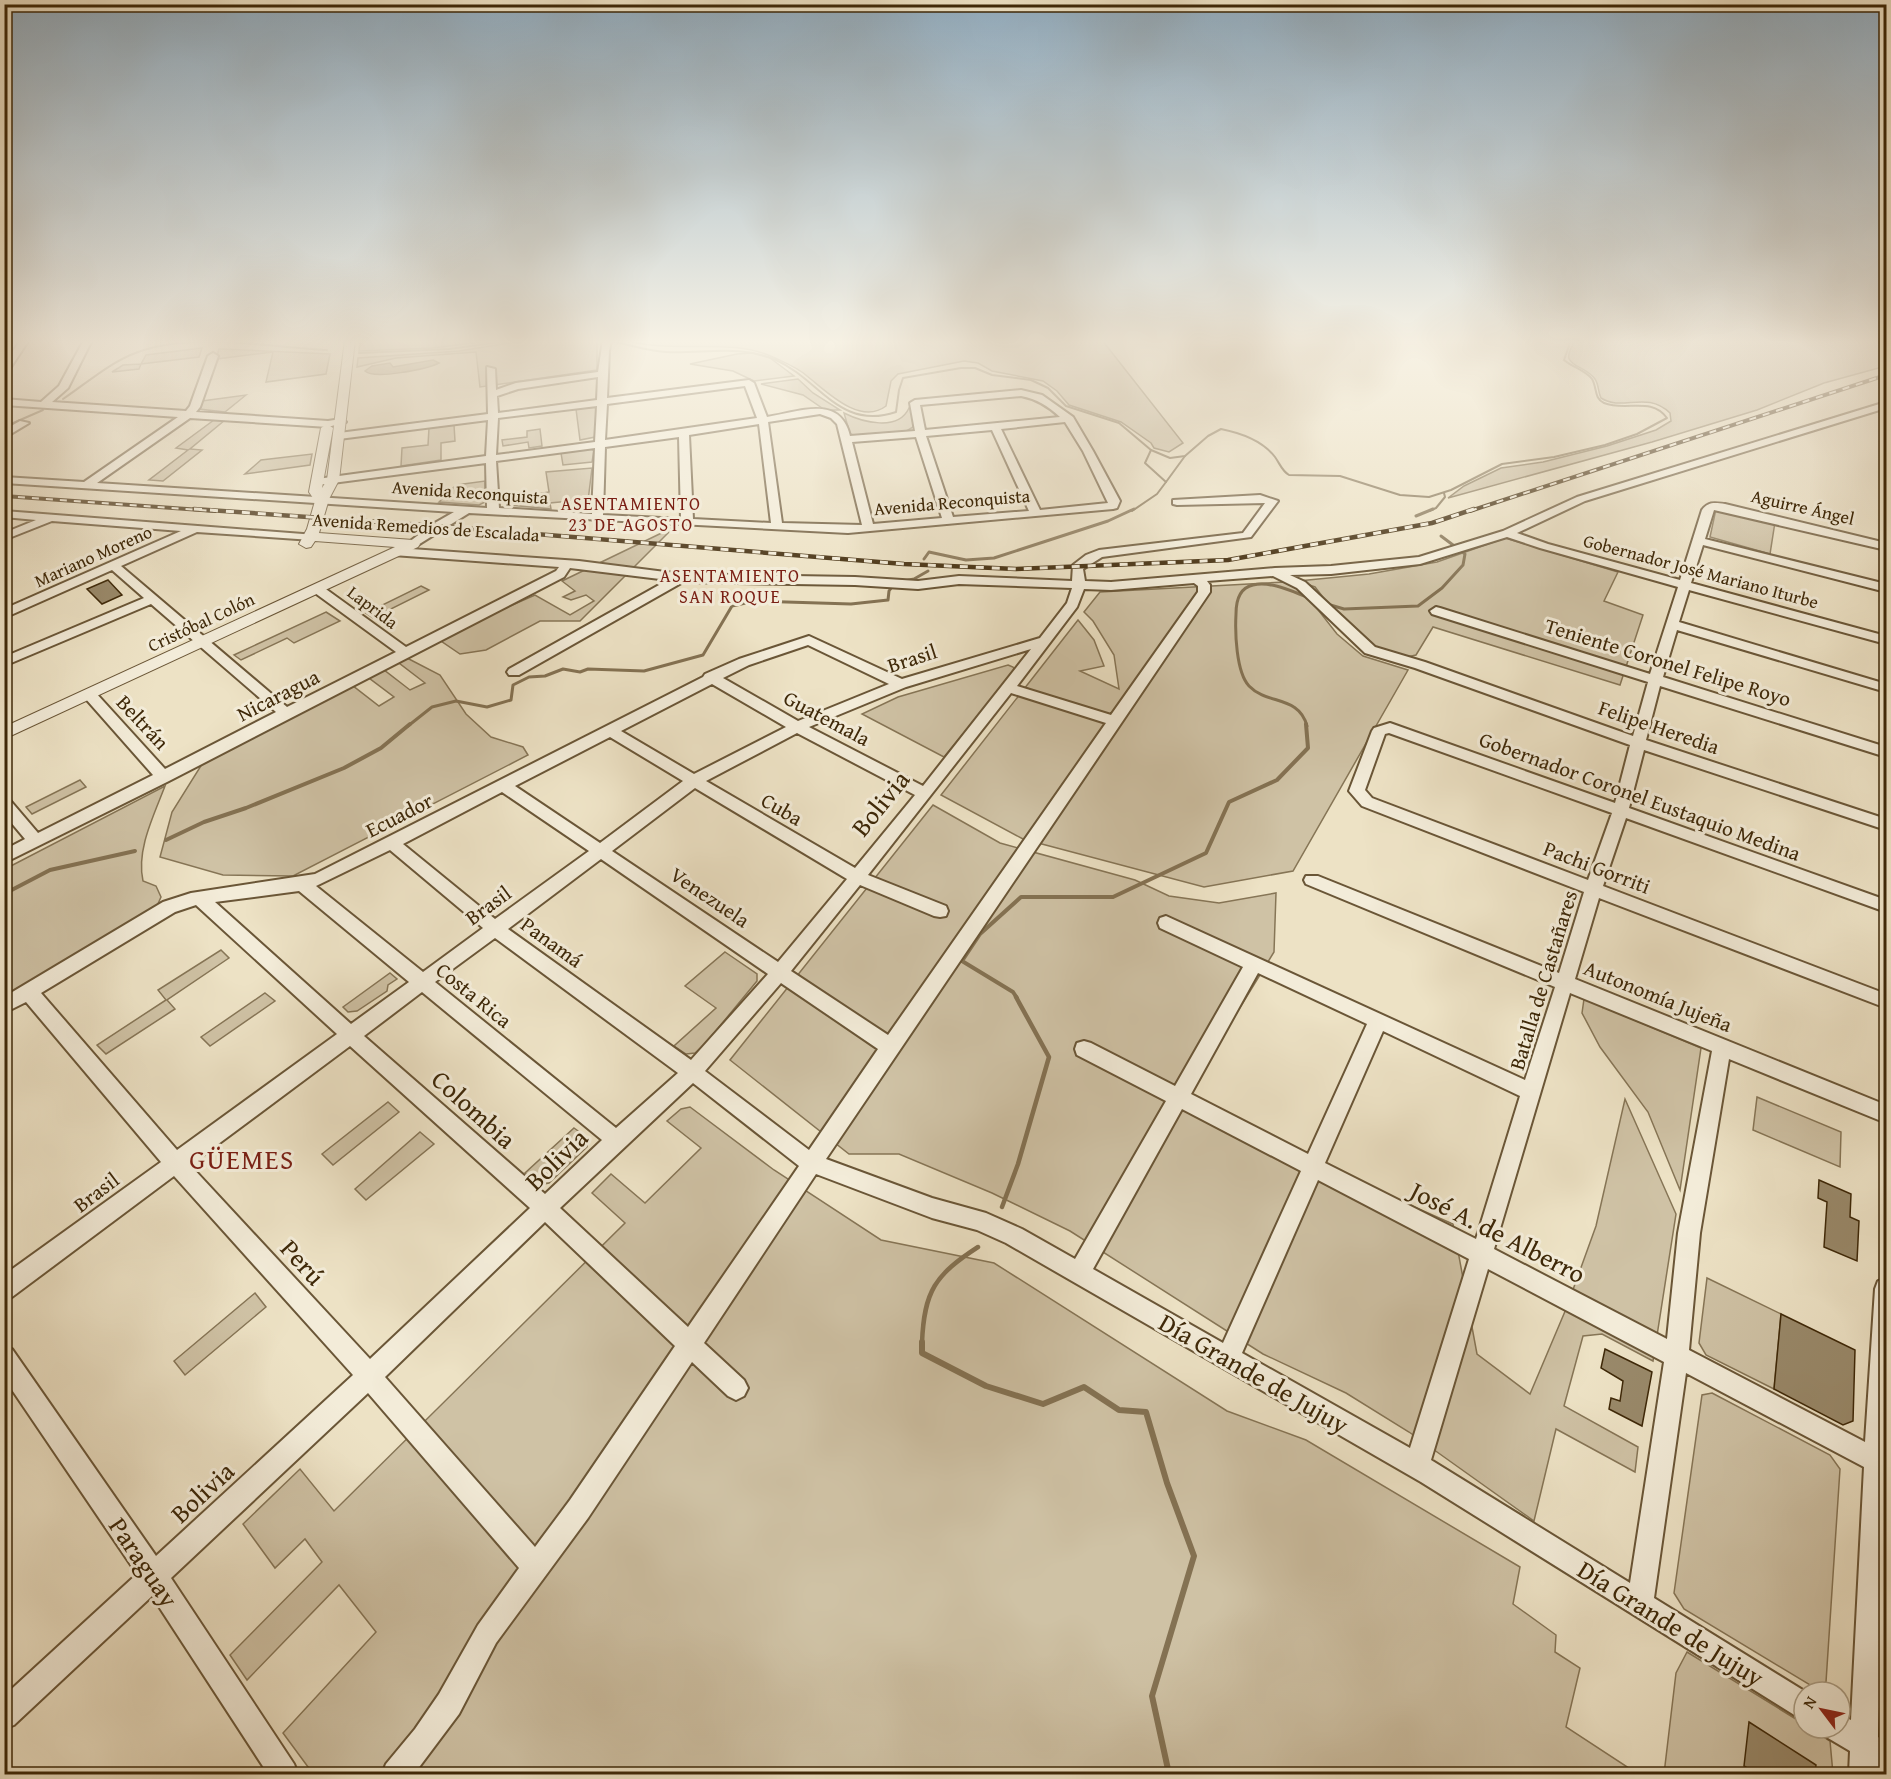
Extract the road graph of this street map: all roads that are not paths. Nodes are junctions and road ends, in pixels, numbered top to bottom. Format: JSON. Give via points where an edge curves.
{"nodes":[{"id":1,"x":24,"y":423,"type":"dead end"},
{"id":2,"x":176,"y":423,"type":"edge"},
{"id":3,"x":334,"y":423,"type":"joint"},
{"id":4,"x":439,"y":423,"type":"edge"},
{"id":5,"x":493,"y":423,"type":"edge"},
{"id":6,"x":601,"y":423,"type":"edge"},
{"id":7,"x":745,"y":423,"type":"edge"},
{"id":8,"x":763,"y":423,"type":"edge"},
{"id":9,"x":842,"y":423,"type":"edge"},
{"id":10,"x":918,"y":423,"type":"edge"},
{"id":11,"x":1036,"y":423,"type":"edge"},
{"id":12,"x":1071,"y":423,"type":"edge"},
{"id":13,"x":1828,"y":423,"type":"edge"},
{"id":14,"x":995,"y":428,"type":"junction"},
{"id":15,"x":684,"y":433,"type":"junction"},
{"id":16,"x":920,"y":433,"type":"junction"},
{"id":17,"x":4,"y":435,"type":"edge"},
{"id":18,"x":339,"y":436,"type":"junction"},
{"id":19,"x":845,"y":440,"type":"junction"},
{"id":20,"x":600,"y":443,"type":"junction"},
{"id":21,"x":491,"y":458,"type":"junction"},
{"id":22,"x":4,"y":480,"type":"edge"},
{"id":23,"x":333,"y":480,"type":"junction"},
{"id":24,"x":317,"y":482,"type":"junction"},
{"id":25,"x":87,"y":485,"type":"junction"},
{"id":26,"x":321,"y":500,"type":"junction"},
{"id":27,"x":1177,"y":502,"type":"dead end"},
{"id":28,"x":1711,"y":506,"type":"joint"},
{"id":29,"x":468,"y":509,"type":"junction"},
{"id":30,"x":493,"y":511,"type":"junction"},
{"id":31,"x":1036,"y":513,"type":"junction"},
{"id":32,"x":4,"y":514,"type":"edge"},
{"id":33,"x":51,"y":517,"type":"junction"},
{"id":34,"x":597,"y":518,"type":"junction"},
{"id":35,"x":948,"y":520,"type":"junction"},
{"id":36,"x":4,"y":521,"type":"edge"},
{"id":37,"x":687,"y":522,"type":"junction"},
{"id":38,"x":37,"y":524,"type":"junction"},
{"id":39,"x":777,"y":527,"type":"junction"},
{"id":40,"x":868,"y":527,"type":"junction"},
{"id":41,"x":194,"y":529,"type":"junction"},
{"id":42,"x":1507,"y":533,"type":"junction"},
{"id":43,"x":4,"y":537,"type":"edge"},
{"id":44,"x":180,"y":537,"type":"junction"},
{"id":45,"x":309,"y":541,"type":"junction"},
{"id":46,"x":1699,"y":541,"type":"junction"},
{"id":47,"x":413,"y":544,"type":"junction"},
{"id":48,"x":1887,"y":546,"type":"edge"},
{"id":49,"x":397,"y":552,"type":"junction"},
{"id":50,"x":566,"y":565,"type":"junction"},
{"id":51,"x":114,"y":566,"type":"junction"},
{"id":52,"x":1275,"y":572,"type":"junction"},
{"id":53,"x":681,"y":578,"type":"junction"},
{"id":54,"x":1196,"y":578,"type":"junction"},
{"id":55,"x":1079,"y":584,"type":"junction"},
{"id":56,"x":1685,"y":585,"type":"junction"},
{"id":57,"x":1887,"y":588,"type":"edge"},
{"id":58,"x":319,"y":590,"type":"junction"},
{"id":59,"x":153,"y":599,"type":"junction"},
{"id":60,"x":1436,"y":611,"type":"dead end"},
{"id":61,"x":4,"y":614,"type":"edge"},
{"id":62,"x":1672,"y":624,"type":"junction"},
{"id":63,"x":1887,"y":640,"type":"edge"},
{"id":64,"x":1044,"y":641,"type":"junction"},
{"id":65,"x":203,"y":643,"type":"junction"},
{"id":66,"x":405,"y":653,"type":"junction"},
{"id":67,"x":4,"y":662,"type":"edge"},
{"id":68,"x":513,"y":672,"type":"dead end"},
{"id":69,"x":710,"y":677,"type":"junction"},
{"id":70,"x":1655,"y":680,"type":"junction"},
{"id":71,"x":901,"y":684,"type":"junction"},
{"id":72,"x":1009,"y":688,"type":"junction"},
{"id":73,"x":1887,"y":688,"type":"edge"},
{"id":74,"x":90,"y":695,"type":"junction"},
{"id":75,"x":287,"y":714,"type":"junction"},
{"id":76,"x":1111,"y":720,"type":"dead end"},
{"id":77,"x":797,"y":727,"type":"junction"},
{"id":78,"x":609,"y":730,"type":"junction"},
{"id":79,"x":1379,"y":731,"type":"joint"},
{"id":80,"x":4,"y":734,"type":"edge"},
{"id":81,"x":1640,"y":743,"type":"junction"},
{"id":82,"x":1887,"y":752,"type":"edge"},
{"id":83,"x":165,"y":777,"type":"junction"},
{"id":84,"x":693,"y":781,"type":"junction"},
{"id":85,"x":504,"y":786,"type":"junction"},
{"id":86,"x":925,"y":794,"type":"junction"},
{"id":87,"x":4,"y":803,"type":"edge"},
{"id":88,"x":1620,"y":812,"type":"junction"},
{"id":89,"x":1887,"y":825,"type":"edge"},
{"id":90,"x":36,"y":841,"type":"junction"},
{"id":91,"x":390,"y":842,"type":"junction"},
{"id":92,"x":601,"y":851,"type":"junction"},
{"id":93,"x":4,"y":858,"type":"edge"},
{"id":94,"x":857,"y":877,"type":"junction"},
{"id":95,"x":1312,"y":880,"type":"dead end"},
{"id":96,"x":302,"y":884,"type":"junction"},
{"id":97,"x":1593,"y":890,"type":"junction"},
{"id":98,"x":200,"y":898,"type":"junction"},
{"id":99,"x":1887,"y":906,"type":"edge"},
{"id":100,"x":940,"y":911,"type":"dead end"},
{"id":101,"x":1166,"y":923,"type":"dead end"},
{"id":102,"x":494,"y":928,"type":"junction"},
{"id":103,"x":1254,"y":964,"type":"junction"},
{"id":104,"x":780,"y":972,"type":"junction"},
{"id":105,"x":422,"y":982,"type":"junction"},
{"id":106,"x":1566,"y":983,"type":"junction"},
{"id":107,"x":29,"y":992,"type":"junction"},
{"id":108,"x":1887,"y":1001,"type":"edge"},
{"id":109,"x":4,"y":1006,"type":"edge"},
{"id":110,"x":1378,"y":1021,"type":"junction"},
{"id":111,"x":349,"y":1034,"type":"junction"},
{"id":112,"x":1722,"y":1046,"type":"junction"},
{"id":113,"x":891,"y":1047,"type":"junction"},
{"id":114,"x":1084,"y":1049,"type":"dead end"},
{"id":115,"x":692,"y":1072,"type":"junction"},
{"id":116,"x":1532,"y":1092,"type":"junction"},
{"id":117,"x":1178,"y":1098,"type":"junction"},
{"id":118,"x":1887,"y":1114,"type":"edge"},
{"id":119,"x":616,"y":1140,"type":"junction"},
{"id":120,"x":174,"y":1162,"type":"junction"},
{"id":121,"x":812,"y":1163,"type":"junction"},
{"id":122,"x":1313,"y":1167,"type":"junction"},
{"id":123,"x":545,"y":1208,"type":"junction"},
{"id":124,"x":1482,"y":1254,"type":"junction"},
{"id":125,"x":1079,"y":1273,"type":"junction"},
{"id":126,"x":4,"y":1289,"type":"edge"},
{"id":127,"x":1887,"y":1289,"type":"edge"},
{"id":128,"x":690,"y":1344,"type":"junction"},
{"id":129,"x":1677,"y":1355,"type":"junction"},
{"id":130,"x":1885,"y":1355,"type":"edge"},
{"id":131,"x":4,"y":1358,"type":"edge"},
{"id":132,"x":1228,"y":1358,"type":"junction"},
{"id":133,"x":369,"y":1376,"type":"junction"},
{"id":134,"x":736,"y":1388,"type":"dead end"},
{"id":135,"x":1882,"y":1464,"type":"edge"},
{"id":136,"x":1417,"y":1466,"type":"junction"},
{"id":137,"x":537,"y":1568,"type":"junction"},
{"id":138,"x":154,"y":1576,"type":"junction"},
{"id":139,"x":1878,"y":1598,"type":"edge"},
{"id":140,"x":1640,"y":1604,"type":"junction"},
{"id":141,"x":1792,"y":1699,"type":"edge"},
{"id":142,"x":4,"y":1715,"type":"edge"},
{"id":143,"x":1852,"y":1736,"type":"edge"},
{"id":144,"x":1876,"y":1751,"type":"edge"},
{"id":145,"x":280,"y":1773,"type":"edge"},
{"id":146,"x":396,"y":1774,"type":"edge"},
{"id":147,"x":1863,"y":1774,"type":"edge"}],
"edges":[{"from":1,"to":17,"type":"street"},
{"from":2,"to":25,"type":"street"},
{"from":3,"to":18,"type":"street"},
{"from":3,"to":24,"type":"street"},
{"from":4,"to":18,"type":"street"},
{"from":5,"to":21,"type":"street"},
{"from":6,"to":20,"type":"street"},
{"from":7,"to":15,"type":"street"},
{"from":8,"to":39,"type":"street"},
{"from":9,"to":19,"type":"street"},
{"from":10,"to":16,"type":"street"},
{"from":11,"to":14,"type":"street"},
{"from":12,"to":31,"type":"street","name":"Avenida Reconquista","via":[[1114,501],[1113,506]]},
{"from":13,"to":42,"type":"street","via":[[1581,499]]},
{"from":14,"to":16,"type":"street"},
{"from":14,"to":31,"type":"street"},
{"from":15,"to":20,"type":"street"},
{"from":15,"to":37,"type":"street"},
{"from":16,"to":19,"type":"street"},
{"from":16,"to":35,"type":"street"},
{"from":18,"to":23,"type":"street"},
{"from":19,"to":40,"type":"street"},
{"from":20,"to":21,"type":"street"},
{"from":20,"to":34,"type":"street"},
{"from":21,"to":23,"type":"street"},
{"from":21,"to":30,"type":"street"},
{"from":22,"to":25,"type":"street","name":"Avenida Reconquista"},
{"from":23,"to":24,"type":"street"},
{"from":23,"to":26,"type":"street"},
{"from":24,"to":26,"type":"street","via":[[315,492]]},
{"from":25,"to":26,"type":"street","name":"Avenida Reconquista"},
{"from":26,"to":29,"type":"street","name":"Avenida Reconquista"},
{"from":26,"to":45,"type":"street","via":[[319,519]]},
{"from":27,"to":55,"type":"street","name":"Bolivia","via":[[1260,498],[1272,501],[1247,535],[1099,554],[1077,568]]},
{"from":28,"to":46,"type":"street","name":"Batalla de Castañares"},
{"from":28,"to":48,"type":"street","name":"Aguirre Ángel"},
{"from":29,"to":30,"type":"street","name":"Avenida Reconquista"},
{"from":29,"to":47,"type":"street"},
{"from":30,"to":34,"type":"street","name":"Avenida Reconquista"},
{"from":31,"to":35,"type":"street","name":"Avenida Reconquista"},
{"from":32,"to":33,"type":"street","name":"Avenida Remedios de Escalada"},
{"from":33,"to":38,"type":"street"},
{"from":33,"to":41,"type":"street","name":"Avenida Remedios de Escalada"},
{"from":34,"to":37,"type":"street","name":"Avenida Reconquista"},
{"from":35,"to":40,"type":"street","name":"Avenida Reconquista"},
{"from":36,"to":38,"type":"street","name":"Avenida Remedios de Escalada"},
{"from":37,"to":39,"type":"street","name":"Avenida Reconquista"},
{"from":38,"to":43,"type":"street"},
{"from":38,"to":44,"type":"street","name":"Avenida Remedios de Escalada"},
{"from":39,"to":40,"type":"street","name":"Avenida Reconquista"},
{"from":41,"to":44,"type":"street","name":"Mariano Moreno"},
{"from":41,"to":45,"type":"street","name":"Avenida Remedios de Escalada"},
{"from":42,"to":52,"type":"street","via":[[1420,560]]},
{"from":42,"to":56,"type":"street","name":"Gobernador José Mariano Iturbe"},
{"from":44,"to":45,"type":"street","name":"Avenida Remedios de Escalada"},
{"from":44,"to":51,"type":"street","name":"Mariano Moreno"},
{"from":45,"to":47,"type":"street","name":"Avenida Remedios de Escalada"},
{"from":45,"to":49,"type":"street","name":"Avenida Remedios de Escalada"},
{"from":46,"to":56,"type":"street","name":"Batalla de Castañares"},
{"from":46,"to":57,"type":"street"},
{"from":47,"to":49,"type":"street","name":"Cristóbal Colón"},
{"from":47,"to":50,"type":"street","name":"Avenida Remedios de Escalada","via":[[549,555]]},
{"from":49,"to":50,"type":"street","name":"Avenida Remedios de Escalada"},
{"from":49,"to":58,"type":"street","name":"Cristóbal Colón"},
{"from":50,"to":53,"type":"street"},
{"from":50,"to":66,"type":"street","name":"Nicaragua","via":[[560,574]]},
{"from":51,"to":59,"type":"street"},
{"from":51,"to":61,"type":"street","name":"Mariano Moreno"},
{"from":52,"to":54,"type":"street"},
{"from":52,"to":81,"type":"street","name":"Felipe Heredia","via":[[1301,585],[1364,646]]},
{"from":53,"to":55,"type":"street","via":[[918,585],[959,580]]},
{"from":53,"to":68,"type":"street"},
{"from":54,"to":55,"type":"street","via":[[1112,586]]},
{"from":54,"to":113,"type":"street","via":[[1204,585],[1204,592]]},
{"from":55,"to":64,"type":"street","name":"Bolivia","via":[[1073,604]]},
{"from":56,"to":62,"type":"street","name":"Batalla de Castañares"},
{"from":56,"to":63,"type":"street","name":"Gobernador José Mariano Iturbe"},
{"from":58,"to":65,"type":"street","name":"Cristóbal Colón"},
{"from":58,"to":66,"type":"street","name":"Laprida"},
{"from":59,"to":65,"type":"street"},
{"from":59,"to":67,"type":"street"},
{"from":60,"to":70,"type":"street","name":"Teniente Coronel Felipe Royo"},
{"from":62,"to":70,"type":"street","name":"Batalla de Castañares"},
{"from":62,"to":73,"type":"street"},
{"from":64,"to":71,"type":"street","name":"Brasil"},
{"from":64,"to":72,"type":"street","name":"Bolivia"},
{"from":65,"to":74,"type":"street","name":"Cristóbal Colón"},
{"from":65,"to":75,"type":"street"},
{"from":66,"to":75,"type":"street","name":"Nicaragua"},
{"from":69,"to":71,"type":"street","name":"Ecuador","via":[[809,640]]},
{"from":69,"to":77,"type":"street","name":"Guatemala"},
{"from":69,"to":78,"type":"street","name":"Ecuador"},
{"from":70,"to":81,"type":"street","name":"Batalla de Castañares"},
{"from":70,"to":82,"type":"street","name":"Teniente Coronel Felipe Royo"},
{"from":71,"to":77,"type":"street","name":"Brasil"},
{"from":72,"to":76,"type":"street"},
{"from":72,"to":86,"type":"street","name":"Bolivia"},
{"from":74,"to":80,"type":"street","name":"Cristóbal Colón"},
{"from":74,"to":83,"type":"street","name":"Beltrán"},
{"from":75,"to":83,"type":"street","name":"Nicaragua"},
{"from":77,"to":84,"type":"street","name":"Brasil"},
{"from":77,"to":86,"type":"street","name":"Guatemala"},
{"from":78,"to":84,"type":"street","name":"Cuba"},
{"from":78,"to":85,"type":"street","name":"Ecuador"},
{"from":79,"to":88,"type":"street","name":"Gobernador Coronel Eustaquio Medina","via":[[1390,728]]},
{"from":79,"to":97,"type":"street","name":"Pachi Gorriti","via":[[1357,791],[1361,798]]},
{"from":81,"to":88,"type":"street","name":"Batalla de Castañares"},
{"from":81,"to":89,"type":"street","name":"Felipe Heredia"},
{"from":83,"to":90,"type":"street","name":"Nicaragua"},
{"from":84,"to":92,"type":"street","name":"Brasil"},
{"from":84,"to":94,"type":"street","name":"Cuba"},
{"from":85,"to":91,"type":"street","name":"Ecuador"},
{"from":85,"to":92,"type":"street","name":"Venezuela"},
{"from":86,"to":94,"type":"street","name":"Bolivia"},
{"from":87,"to":90,"type":"street"},
{"from":88,"to":97,"type":"street","name":"Batalla de Castañares"},
{"from":88,"to":99,"type":"street","name":"Gobernador Coronel Eustaquio Medina"},
{"from":90,"to":93,"type":"street","name":"Nicaragua"},
{"from":91,"to":96,"type":"street","name":"Ecuador","via":[[320,879]]},
{"from":91,"to":102,"type":"street","name":"Panamá"},
{"from":92,"to":102,"type":"street","name":"Brasil"},
{"from":92,"to":104,"type":"street","name":"Venezuela"},
{"from":94,"to":100,"type":"street","name":"Cuba"},
{"from":94,"to":104,"type":"street","name":"Bolivia"},
{"from":95,"to":106,"type":"street","name":"Autonomía Jujeña"},
{"from":96,"to":98,"type":"street","name":"Ecuador"},
{"from":96,"to":105,"type":"street","name":"Costa Rica"},
{"from":97,"to":106,"type":"street","name":"Batalla de Castañares"},
{"from":97,"to":108,"type":"street","name":"Pachi Gorriti"},
{"from":98,"to":107,"type":"street","name":"Ecuador","via":[[169,907]]},
{"from":98,"to":111,"type":"street","name":"Colombia"},
{"from":101,"to":103,"type":"street"},
{"from":102,"to":105,"type":"street","name":"Brasil"},
{"from":102,"to":115,"type":"street","name":"Panamá"},
{"from":103,"to":110,"type":"street"},
{"from":103,"to":117,"type":"street"},
{"from":104,"to":113,"type":"street","name":"Venezuela"},
{"from":104,"to":115,"type":"street","name":"Bolivia"},
{"from":105,"to":111,"type":"street","name":"Brasil"},
{"from":105,"to":119,"type":"street","name":"Costa Rica"},
{"from":106,"to":112,"type":"street","name":"Autonomía Jujeña"},
{"from":106,"to":116,"type":"street","name":"Batalla de Castañares"},
{"from":107,"to":109,"type":"street","name":"Ecuador"},
{"from":107,"to":120,"type":"street","name":"Perú"},
{"from":110,"to":116,"type":"street"},
{"from":110,"to":122,"type":"street"},
{"from":111,"to":120,"type":"street","name":"Brasil"},
{"from":111,"to":123,"type":"street","name":"Colombia"},
{"from":112,"to":118,"type":"street","name":"Autonomía Jujeña"},
{"from":112,"to":129,"type":"street","via":[[1689,1233]]},
{"from":113,"to":121,"type":"street"},
{"from":114,"to":117,"type":"street","name":"José A. de Alberro"},
{"from":115,"to":119,"type":"street","name":"Bolivia"},
{"from":115,"to":121,"type":"street","name":"Día Grande de Jujuy"},
{"from":116,"to":124,"type":"street","name":"Batalla de Castañares"},
{"from":117,"to":122,"type":"street","name":"José A. de Alberro"},
{"from":117,"to":125,"type":"street"},
{"from":119,"to":123,"type":"street","name":"Bolivia"},
{"from":120,"to":126,"type":"street","name":"Brasil"},
{"from":120,"to":133,"type":"street","name":"Perú"},
{"from":121,"to":125,"type":"street","name":"Día Grande de Jujuy","via":[[932,1208],[979,1220]]},
{"from":121,"to":128,"type":"street"},
{"from":122,"to":124,"type":"street","name":"José A. de Alberro"},
{"from":122,"to":132,"type":"street"},
{"from":123,"to":128,"type":"street","name":"Colombia"},
{"from":123,"to":133,"type":"street","name":"Bolivia"},
{"from":124,"to":129,"type":"street","name":"José A. de Alberro"},
{"from":124,"to":136,"type":"street","name":"Batalla de Castañares"},
{"from":125,"to":132,"type":"street","name":"Día Grande de Jujuy"},
{"from":127,"to":130,"type":"street"},
{"from":128,"to":134,"type":"street","name":"Colombia"},
{"from":128,"to":137,"type":"street"},
{"from":129,"to":135,"type":"street","name":"José A. de Alberro"},
{"from":129,"to":140,"type":"street"},
{"from":130,"to":135,"type":"street"},
{"from":131,"to":138,"type":"street","name":"Paraguay"},
{"from":132,"to":136,"type":"street","name":"Día Grande de Jujuy"},
{"from":133,"to":137,"type":"street","name":"Perú"},
{"from":133,"to":138,"type":"street","name":"Bolivia"},
{"from":135,"to":139,"type":"street"},
{"from":136,"to":140,"type":"street","name":"Día Grande de Jujuy"},
{"from":137,"to":146,"type":"street","via":[[487,1634],[449,1704]]},
{"from":138,"to":142,"type":"street","name":"Bolivia"},
{"from":138,"to":145,"type":"street","name":"Paraguay"},
{"from":139,"to":144,"type":"street"},
{"from":140,"to":141,"type":"street","name":"Día Grande de Jujuy"},
{"from":143,"to":144,"type":"street"},
{"from":144,"to":147,"type":"street"}]}
